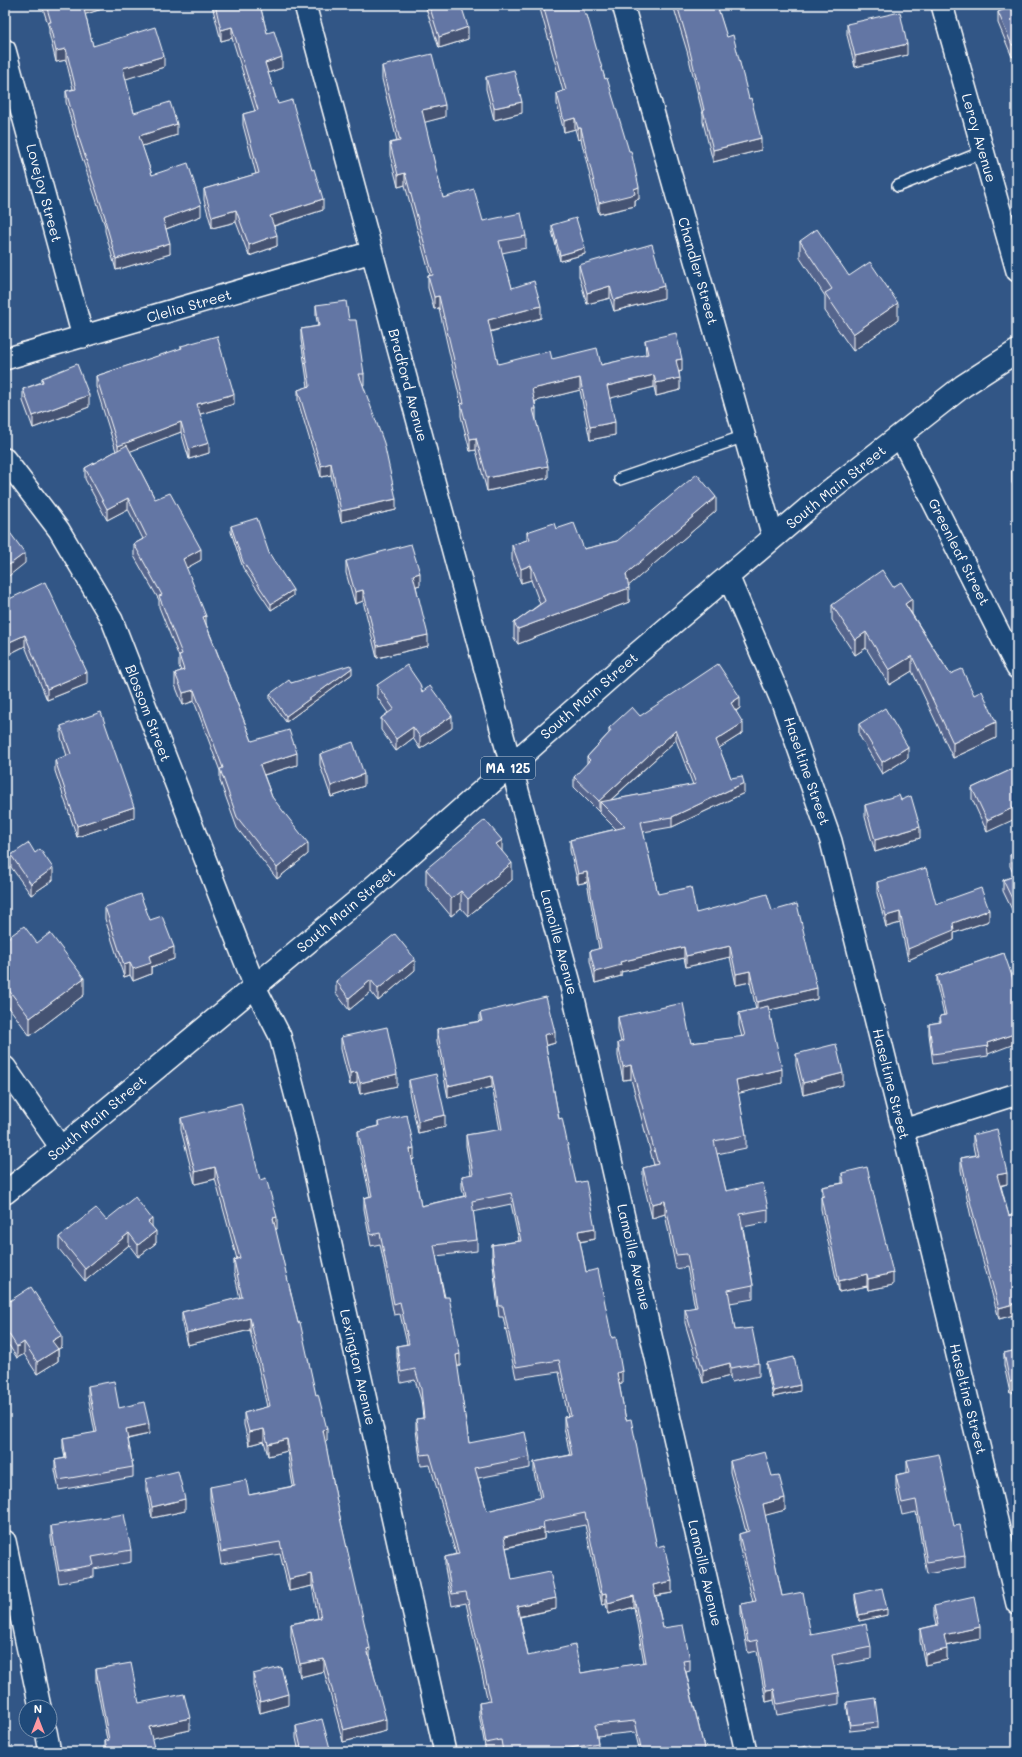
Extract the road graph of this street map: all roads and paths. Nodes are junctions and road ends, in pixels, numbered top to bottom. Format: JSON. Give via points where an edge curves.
{"nodes":[{"id":1,"x":305,"y":5,"type":"edge"},
{"id":2,"x":623,"y":5,"type":"edge"},
{"id":3,"x":942,"y":5,"type":"edge"},
{"id":4,"x":5,"y":50,"type":"edge"},
{"id":5,"x":983,"y":152,"type":"junction"},
{"id":6,"x":898,"y":186,"type":"dead end"},
{"id":7,"x":372,"y":252,"type":"junction"},
{"id":8,"x":1017,"y":271,"type":"edge"},
{"id":9,"x":83,"y":337,"type":"junction"},
{"id":10,"x":1017,"y":351,"type":"edge"},
{"id":11,"x":5,"y":359,"type":"edge"},
{"id":12,"x":745,"y":436,"type":"junction"},
{"id":13,"x":900,"y":436,"type":"junction"},
{"id":14,"x":5,"y":458,"type":"edge"},
{"id":15,"x":620,"y":479,"type":"dead end"},
{"id":16,"x":773,"y":537,"type":"junction"},
{"id":17,"x":728,"y":576,"type":"junction"},
{"id":18,"x":1017,"y":668,"type":"edge"},
{"id":19,"x":512,"y":764,"type":"junction"},
{"id":20,"x":255,"y":987,"type":"junction"},
{"id":21,"x":5,"y":1067,"type":"edge"},
{"id":22,"x":1017,"y":1094,"type":"edge"},
{"id":23,"x":903,"y":1130,"type":"junction"},
{"id":24,"x":61,"y":1148,"type":"junction"},
{"id":25,"x":5,"y":1193,"type":"edge"},
{"id":26,"x":5,"y":1541,"type":"edge"},
{"id":27,"x":1017,"y":1604,"type":"edge"},
{"id":28,"x":38,"y":1699,"type":"edge"},
{"id":29,"x":48,"y":1739,"type":"edge"},
{"id":30,"x":50,"y":1752,"type":"edge"},
{"id":31,"x":445,"y":1752,"type":"edge"},
{"id":32,"x":746,"y":1752,"type":"edge"}],
"edges":[{"from":1,"to":7,"type":"street","name":"Bradford Avenue"},
{"from":2,"to":12,"type":"street","name":"Chandler Street"},
{"from":3,"to":5,"type":"street","name":"Leroy Avenue"},
{"from":4,"to":9,"type":"street","name":"Lovejoy Street"},
{"from":5,"to":6,"type":"lane"},
{"from":5,"to":8,"type":"street","name":"Leroy Avenue"},
{"from":7,"to":9,"type":"street","name":"Clelia Street"},
{"from":7,"to":19,"type":"street","name":"Bradford Avenue"},
{"from":9,"to":11,"type":"street","name":"Clelia Street"},
{"from":10,"to":13,"type":"main road","name":"South Main Street","number":"MA 125","via":[[963,386]]},
{"from":12,"to":15,"type":"lane"},
{"from":12,"to":16,"type":"street","name":"Chandler Street"},
{"from":13,"to":16,"type":"main road","name":"South Main Street","number":"MA 125"},
{"from":13,"to":18,"type":"street","name":"Greenleaf Street"},
{"from":14,"to":20,"type":"street","name":"Blossom Street","via":[[59,530],[112,620]]},
{"from":16,"to":17,"type":"main road","name":"South Main Street","number":"MA 125"},
{"from":17,"to":19,"type":"main road","name":"South Main Street","number":"MA 125"},
{"from":17,"to":23,"type":"street","name":"Haseltine Street","via":[[782,702],[831,840]]},
{"from":19,"to":20,"type":"main road","name":"South Main Street","number":"MA 125","via":[[368,892]]},
{"from":19,"to":32,"type":"street","name":"Lamoille Avenue","via":[[573,994]]},
{"from":20,"to":24,"type":"main road","name":"South Main Street","number":"MA 125"},
{"from":20,"to":31,"type":"street","name":"Lexington Avenue","via":[[280,1036],[309,1147]]},
{"from":21,"to":24,"type":"street"},
{"from":22,"to":23,"type":"street"},
{"from":23,"to":27,"type":"street","name":"Haseltine Street"},
{"from":24,"to":25,"type":"main road","name":"South Main Street","number":"MA 125"},
{"from":26,"to":28,"type":"street"},
{"from":29,"to":30,"type":"street"}]}
